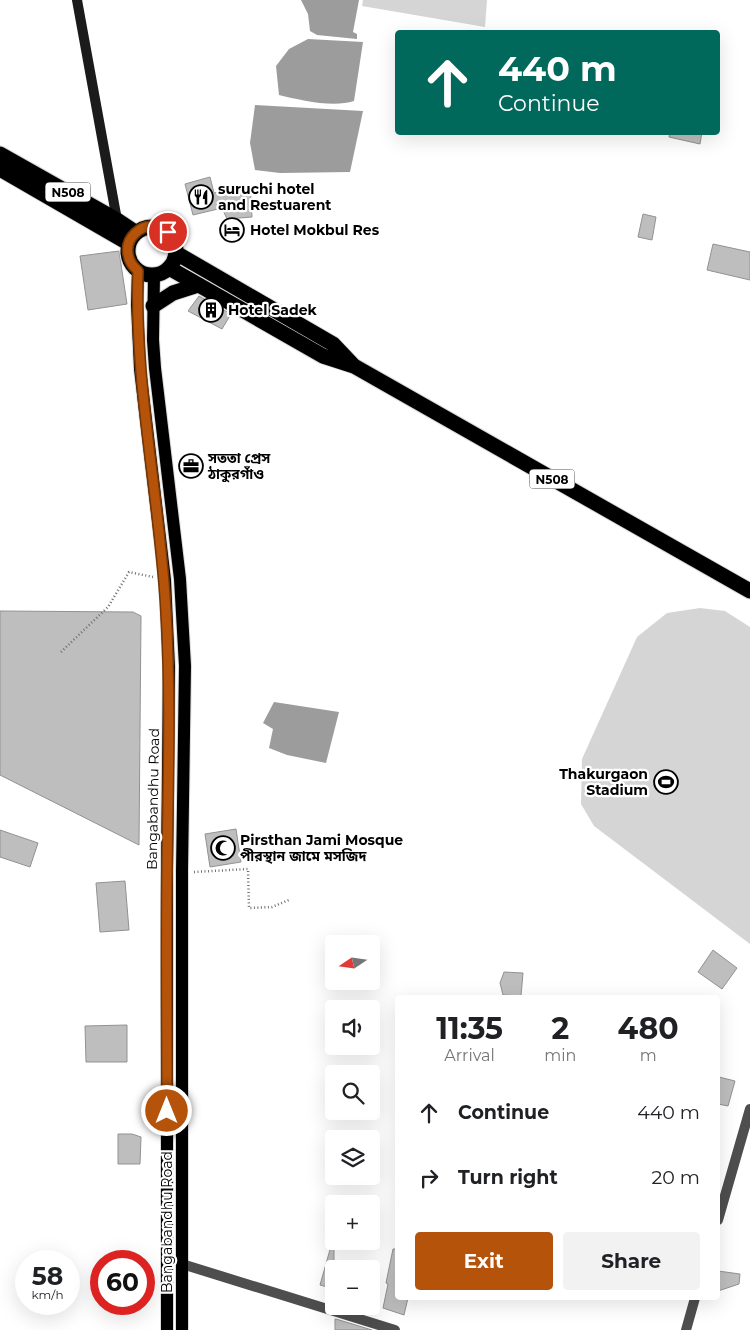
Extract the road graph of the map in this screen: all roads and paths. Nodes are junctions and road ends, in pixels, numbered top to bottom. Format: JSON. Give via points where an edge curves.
{"nodes":[{"id":1,"x":77,"y":0,"type":"edge"},
{"id":2,"x":0,"y":154,"type":"edge"},
{"id":3,"x":0,"y":168,"type":"edge"},
{"id":4,"x":118,"y":220,"type":"junction"},
{"id":5,"x":132,"y":238,"type":"junction"},
{"id":6,"x":176,"y":253,"type":"junction"},
{"id":7,"x":169,"y":268,"type":"junction"},
{"id":8,"x":138,"y":271,"type":"junction"},
{"id":9,"x":154,"y":275,"type":"junction"},
{"id":10,"x":198,"y":285,"type":"junction"},
{"id":11,"x":153,"y":306,"type":"junction"},
{"id":12,"x":354,"y":366,"type":"junction"},
{"id":13,"x":164,"y":580,"type":"junction"},
{"id":14,"x":750,"y":591,"type":"edge"},
{"id":15,"x":61,"y":652,"type":"dead end"},
{"id":16,"x":182,"y":871,"type":"junction"},
{"id":17,"x":289,"y":900,"type":"dead end"},
{"id":18,"x":750,"y":1109,"type":"edge"},
{"id":19,"x":720,"y":1213,"type":"edge"},
{"id":20,"x":182,"y":1264,"type":"junction"},
{"id":21,"x":694,"y":1300,"type":"edge"},
{"id":22,"x":167,"y":1330,"type":"edge"},
{"id":23,"x":182,"y":1330,"type":"edge"},
{"id":24,"x":395,"y":1330,"type":"edge"},
{"id":25,"x":686,"y":1330,"type":"edge"}],
"edges":[{"from":1,"to":4,"type":"main road"},
{"from":2,"to":4,"type":"highway","number":"N508"},
{"from":3,"to":5,"type":"highway","number":"N508"},
{"from":4,"to":5,"type":"highway","number":"N508"},
{"from":5,"to":6,"type":"highway","via":[[146,226],[158,227],[168,232],[175,242]]},
{"from":5,"to":8,"type":"highway","via":[[127,254]]},
{"from":6,"to":7,"type":"highway"},
{"from":6,"to":12,"type":"highway","number":"N508","via":[[333,344]]},
{"from":7,"to":9,"type":"highway"},
{"from":7,"to":10,"type":"highway","number":"N508"},
{"from":8,"to":9,"type":"highway"},
{"from":8,"to":13,"type":"main road","name":"Bangabandhu Road","via":[[140,369]]},
{"from":9,"to":11,"type":"main road","name":"Bangabandhu Road"},
{"from":10,"to":11,"type":"highway","via":[[166,296]]},
{"from":10,"to":12,"type":"highway","number":"N508","via":[[324,356]]},
{"from":11,"to":16,"type":"main road","name":"Bangabandhu Road","via":[[155,368],[180,578],[184,647]]},
{"from":12,"to":14,"type":"highway","number":"N508"},
{"from":13,"to":15,"type":"path","via":[[129,572],[108,607]]},
{"from":13,"to":22,"type":"main road","name":"Bangabandhu Road","via":[[169,667]]},
{"from":16,"to":17,"type":"path","via":[[248,869],[249,908],[272,907]]},
{"from":16,"to":20,"type":"main road","name":"Bangabandhu Road"},
{"from":18,"to":19,"type":"street"},
{"from":20,"to":23,"type":"main road","name":"Bangabandhu Road"},
{"from":20,"to":24,"type":"street"},
{"from":21,"to":25,"type":"street"}]}
